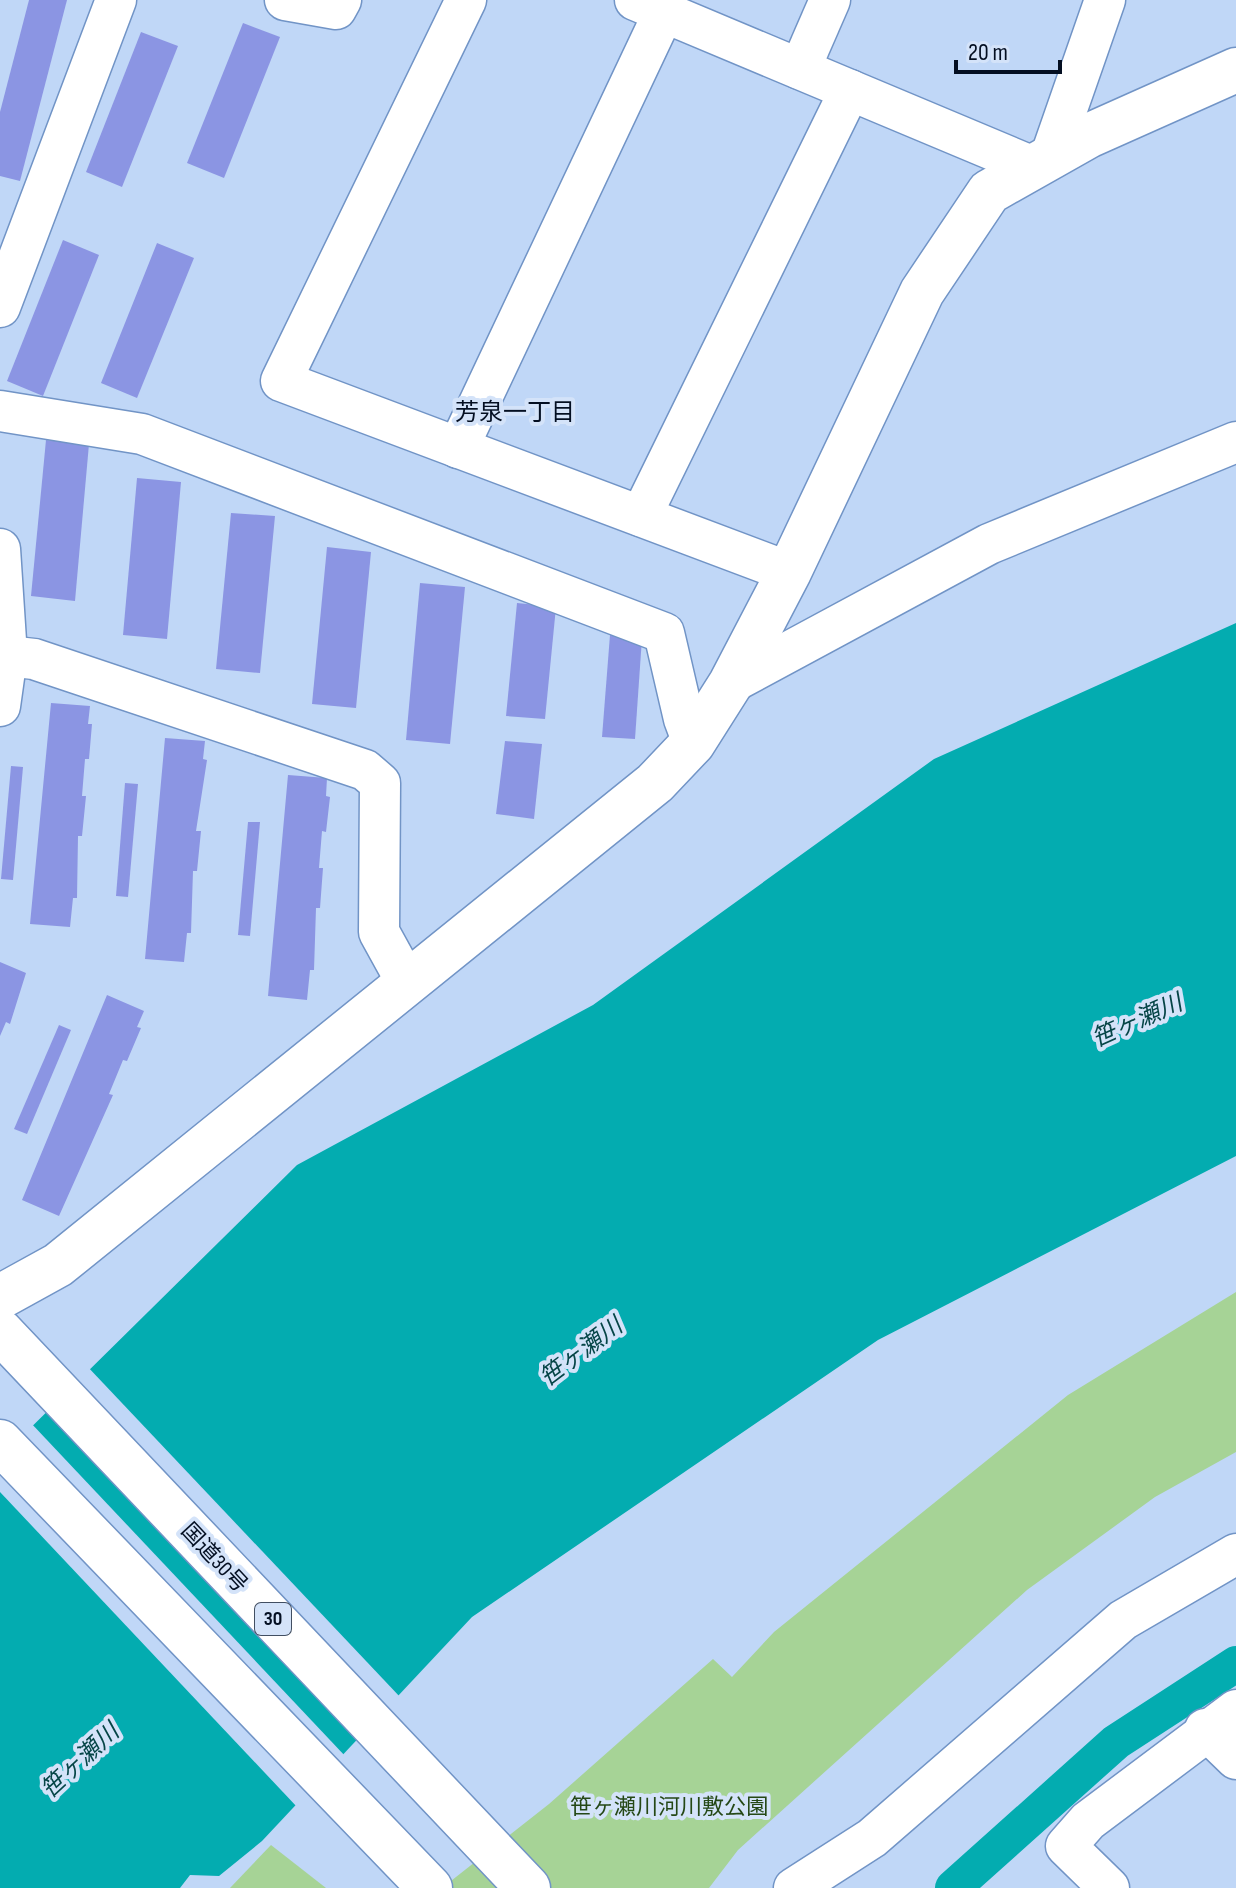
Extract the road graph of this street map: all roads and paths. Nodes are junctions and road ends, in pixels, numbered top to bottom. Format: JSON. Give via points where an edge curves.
{"nodes":[{"id":1,"x":116,"y":0,"type":"edge"},
{"id":2,"x":285,"y":0,"type":"edge"},
{"id":3,"x":341,"y":0,"type":"edge"},
{"id":4,"x":466,"y":0,"type":"edge"},
{"id":5,"x":830,"y":0,"type":"edge"},
{"id":6,"x":1105,"y":0,"type":"edge"},
{"id":7,"x":650,"y":6,"type":"edge"},
{"id":8,"x":800,"y":69,"type":"junction"},
{"id":9,"x":1236,"y":70,"type":"edge"},
{"id":10,"x":850,"y":90,"type":"junction"},
{"id":11,"x":1041,"y":160,"type":"junction"},
{"id":12,"x":0,"y":307,"type":"edge"},
{"id":13,"x":0,"y":411,"type":"edge"},
{"id":14,"x":1236,"y":442,"type":"edge"},
{"id":15,"x":458,"y":448,"type":"junction"},
{"id":16,"x":641,"y":516,"type":"junction"},
{"id":17,"x":0,"y":549,"type":"edge"},
{"id":18,"x":789,"y":572,"type":"junction"},
{"id":19,"x":731,"y":683,"type":"junction"},
{"id":20,"x":3,"y":684,"type":"edge"},
{"id":21,"x":693,"y":743,"type":"junction"},
{"id":22,"x":406,"y":981,"type":"junction"},
{"id":23,"x":0,"y":1297,"type":"edge"},
{"id":24,"x":9,"y":1341,"type":"edge"},
{"id":25,"x":0,"y":1442,"type":"edge"},
{"id":26,"x":1236,"y":1554,"type":"edge"},
{"id":27,"x":1221,"y":1720,"type":"edge"},
{"id":28,"x":1236,"y":1759,"type":"edge"},
{"id":29,"x":430,"y":1888,"type":"edge"},
{"id":30,"x":528,"y":1888,"type":"edge"},
{"id":31,"x":794,"y":1888,"type":"edge"},
{"id":32,"x":1109,"y":1888,"type":"edge"}],
"edges":[{"from":1,"to":12,"type":"street"},
{"from":2,"to":3,"type":"street","via":[[336,9]]},
{"from":4,"to":15,"type":"street","via":[[281,381]]},
{"from":5,"to":8,"type":"street"},
{"from":6,"to":11,"type":"street"},
{"from":7,"to":8,"type":"street"},
{"from":7,"to":15,"type":"street"},
{"from":8,"to":10,"type":"street"},
{"from":9,"to":11,"type":"main road"},
{"from":10,"to":11,"type":"street"},
{"from":10,"to":16,"type":"street"},
{"from":11,"to":18,"type":"main road","via":[[989,192],[922,292]]},
{"from":13,"to":21,"type":"street","via":[[142,434],[664,633]]},
{"from":14,"to":19,"type":"street","via":[[989,544]]},
{"from":15,"to":16,"type":"street"},
{"from":16,"to":18,"type":"street"},
{"from":17,"to":20,"type":"street"},
{"from":18,"to":19,"type":"main road"},
{"from":19,"to":21,"type":"main road"},
{"from":20,"to":22,"type":"street","via":[[34,659],[365,770],[380,783],[379,932]]},
{"from":21,"to":22,"type":"main road","via":[[655,783]]},
{"from":22,"to":23,"type":"main road","via":[[58,1265]]},
{"from":24,"to":30,"type":"main road","name":"国道30号","number":"30"},
{"from":25,"to":29,"type":"main road"},
{"from":26,"to":31,"type":"street","via":[[1123,1620],[872,1838]]},
{"from":27,"to":28,"type":"street"},
{"from":27,"to":32,"type":"street","via":[[1088,1821],[1066,1846]]}]}
